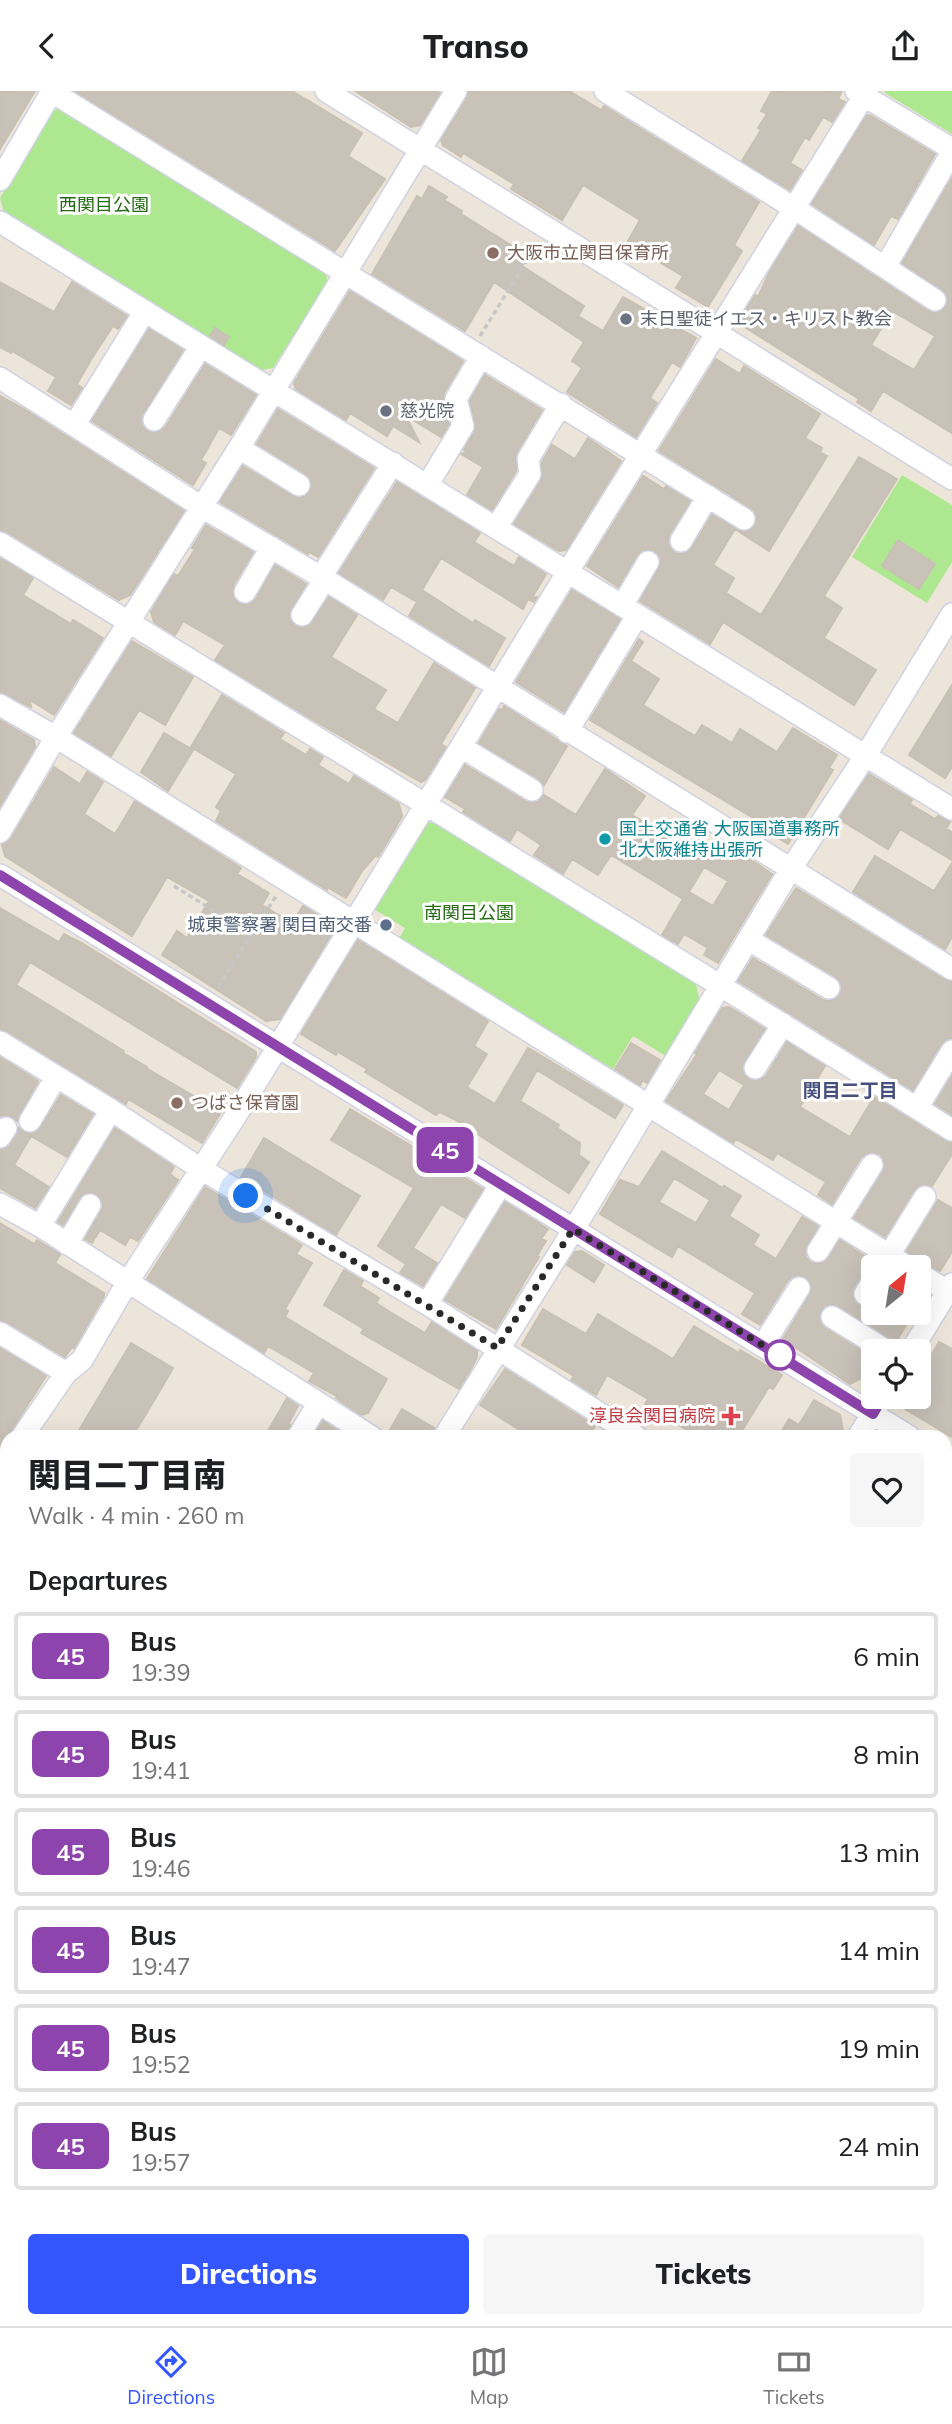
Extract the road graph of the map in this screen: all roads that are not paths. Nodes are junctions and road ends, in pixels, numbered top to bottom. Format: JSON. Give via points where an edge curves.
{"nodes":[{"id":1,"x":326,"y":91,"type":"edge"},
{"id":2,"x":456,"y":91,"type":"edge"},
{"id":3,"x":604,"y":91,"type":"edge"},
{"id":4,"x":52,"y":92,"type":"edge"},
{"id":5,"x":862,"y":93,"type":"edge"},
{"id":6,"x":421,"y":149,"type":"junction"},
{"id":7,"x":952,"y":151,"type":"edge"},
{"id":8,"x":0,"y":180,"type":"edge"},
{"id":9,"x":794,"y":208,"type":"junction"},
{"id":10,"x":0,"y":222,"type":"edge"},
{"id":11,"x":885,"y":267,"type":"junction"},
{"id":12,"x":345,"y":272,"type":"junction"},
{"id":13,"x":935,"y":300,"type":"dead end"},
{"id":14,"x":145,"y":311,"type":"junction"},
{"id":15,"x":717,"y":334,"type":"junction"},
{"id":16,"x":201,"y":346,"type":"junction"},
{"id":17,"x":476,"y":352,"type":"junction"},
{"id":18,"x":0,"y":378,"type":"edge"},
{"id":19,"x":273,"y":391,"type":"junction"},
{"id":20,"x":561,"y":404,"type":"junction"},
{"id":21,"x":154,"y":420,"type":"dead end"},
{"id":22,"x":75,"y":424,"type":"junction"},
{"id":23,"x":239,"y":448,"type":"junction"},
{"id":24,"x":642,"y":454,"type":"junction"},
{"id":25,"x":393,"y":463,"type":"junction"},
{"id":26,"x":952,"y":479,"type":"edge"},
{"id":27,"x":428,"y":484,"type":"junction"},
{"id":28,"x":299,"y":485,"type":"dead end"},
{"id":29,"x":708,"y":496,"type":"junction"},
{"id":30,"x":202,"y":507,"type":"junction"},
{"id":31,"x":744,"y":519,"type":"dead end"},
{"id":32,"x":496,"y":528,"type":"junction"},
{"id":33,"x":681,"y":541,"type":"dead end"},
{"id":34,"x":0,"y":543,"type":"edge"},
{"id":35,"x":271,"y":547,"type":"junction"},
{"id":36,"x":648,"y":562,"type":"dead end"},
{"id":37,"x":567,"y":573,"type":"junction"},
{"id":38,"x":323,"y":578,"type":"junction"},
{"id":39,"x":245,"y":592,"type":"dead end"},
{"id":40,"x":629,"y":611,"type":"junction"},
{"id":41,"x":952,"y":614,"type":"edge"},
{"id":42,"x":302,"y":615,"type":"dead end"},
{"id":43,"x":129,"y":622,"type":"junction"},
{"id":44,"x":497,"y":688,"type":"junction"},
{"id":45,"x":0,"y":705,"type":"edge"},
{"id":46,"x":567,"y":732,"type":"junction"},
{"id":47,"x":56,"y":737,"type":"junction"},
{"id":48,"x":461,"y":747,"type":"junction"},
{"id":49,"x":866,"y":755,"type":"junction"},
{"id":50,"x":532,"y":790,"type":"dead end"},
{"id":51,"x":426,"y":806,"type":"junction"},
{"id":52,"x":952,"y":809,"type":"edge"},
{"id":53,"x":0,"y":832,"type":"edge"},
{"id":54,"x":790,"y":870,"type":"junction"},
{"id":55,"x":0,"y":875,"type":"edge"},
{"id":56,"x":353,"y":922,"type":"junction"},
{"id":57,"x":748,"y":940,"type":"junction"},
{"id":58,"x":952,"y":969,"type":"edge"},
{"id":59,"x":721,"y":986,"type":"junction"},
{"id":60,"x":830,"y":988,"type":"dead end"},
{"id":61,"x":783,"y":1024,"type":"junction"},
{"id":62,"x":0,"y":1042,"type":"edge"},
{"id":63,"x":277,"y":1047,"type":"junction"},
{"id":64,"x":952,"y":1051,"type":"edge"},
{"id":65,"x":755,"y":1068,"type":"dead end"},
{"id":66,"x":56,"y":1077,"type":"junction"},
{"id":67,"x":648,"y":1106,"type":"junction"},
{"id":68,"x":917,"y":1108,"type":"junction"},
{"id":69,"x":111,"y":1109,"type":"junction"},
{"id":70,"x":30,"y":1121,"type":"dead end"},
{"id":71,"x":952,"y":1131,"type":"edge"},
{"id":72,"x":872,"y":1165,"type":"dead end"},
{"id":73,"x":201,"y":1169,"type":"junction"},
{"id":74,"x":502,"y":1184,"type":"junction"},
{"id":75,"x":925,"y":1197,"type":"dead end"},
{"id":76,"x":0,"y":1204,"type":"edge"},
{"id":77,"x":90,"y":1205,"type":"dead end"},
{"id":78,"x":836,"y":1222,"type":"junction"},
{"id":79,"x":40,"y":1226,"type":"junction"},
{"id":80,"x":573,"y":1229,"type":"junction"},
{"id":81,"x":67,"y":1244,"type":"junction"},
{"id":82,"x":818,"y":1251,"type":"dead end"},
{"id":83,"x":877,"y":1255,"type":"edge"},
{"id":84,"x":889,"y":1255,"type":"edge"},
{"id":85,"x":931,"y":1278,"type":"edge"},
{"id":86,"x":127,"y":1283,"type":"junction"},
{"id":87,"x":950,"y":1287,"type":"edge"},
{"id":88,"x":799,"y":1288,"type":"dead end"},
{"id":89,"x":427,"y":1304,"type":"junction"},
{"id":90,"x":832,"y":1317,"type":"dead end"},
{"id":91,"x":0,"y":1333,"type":"edge"},
{"id":92,"x":868,"y":1339,"type":"edge"},
{"id":93,"x":918,"y":1339,"type":"edge"},
{"id":94,"x":763,"y":1345,"type":"junction"},
{"id":95,"x":497,"y":1348,"type":"junction"},
{"id":96,"x":66,"y":1373,"type":"junction"},
{"id":97,"x":861,"y":1396,"type":"edge"},
{"id":98,"x":318,"y":1404,"type":"junction"},
{"id":99,"x":876,"y":1409,"type":"edge"},
{"id":100,"x":882,"y":1409,"type":"edge"},
{"id":101,"x":27,"y":1430,"type":"edge"},
{"id":102,"x":302,"y":1430,"type":"edge"},
{"id":103,"x":360,"y":1430,"type":"edge"},
{"id":104,"x":448,"y":1430,"type":"edge"},
{"id":105,"x":626,"y":1430,"type":"edge"},
{"id":106,"x":862,"y":1430,"type":"edge"},
{"id":107,"x":903,"y":1430,"type":"edge"}],
"edges":[{"from":1,"to":6,"type":"street"},
{"from":2,"to":6,"type":"street"},
{"from":3,"to":9,"type":"street"},
{"from":4,"to":8,"type":"street"},
{"from":4,"to":12,"type":"street"},
{"from":5,"to":7,"type":"street"},
{"from":5,"to":9,"type":"street"},
{"from":6,"to":12,"type":"street"},
{"from":6,"to":15,"type":"street"},
{"from":7,"to":11,"type":"street"},
{"from":9,"to":11,"type":"street"},
{"from":9,"to":15,"type":"street"},
{"from":10,"to":14,"type":"street"},
{"from":11,"to":13,"type":"street"},
{"from":12,"to":17,"type":"street"},
{"from":12,"to":19,"type":"street"},
{"from":14,"to":16,"type":"street"},
{"from":14,"to":22,"type":"street"},
{"from":15,"to":24,"type":"street"},
{"from":15,"to":26,"type":"street"},
{"from":16,"to":19,"type":"street"},
{"from":16,"to":21,"type":"street"},
{"from":17,"to":20,"type":"street"},
{"from":17,"to":27,"type":"street","via":[[456,399],[463,426]]},
{"from":18,"to":22,"type":"street"},
{"from":19,"to":23,"type":"street"},
{"from":19,"to":25,"type":"street"},
{"from":20,"to":24,"type":"street"},
{"from":20,"to":32,"type":"street","via":[[528,459],[530,474]]},
{"from":22,"to":30,"type":"street"},
{"from":23,"to":28,"type":"street"},
{"from":23,"to":30,"type":"street"},
{"from":24,"to":29,"type":"street"},
{"from":24,"to":37,"type":"street"},
{"from":25,"to":27,"type":"street"},
{"from":25,"to":38,"type":"street"},
{"from":27,"to":32,"type":"street"},
{"from":29,"to":31,"type":"street"},
{"from":29,"to":33,"type":"street"},
{"from":30,"to":35,"type":"street"},
{"from":30,"to":43,"type":"street"},
{"from":32,"to":37,"type":"street"},
{"from":34,"to":43,"type":"street"},
{"from":35,"to":38,"type":"street"},
{"from":35,"to":39,"type":"street"},
{"from":36,"to":40,"type":"street"},
{"from":37,"to":40,"type":"street"},
{"from":37,"to":44,"type":"street"},
{"from":38,"to":42,"type":"street"},
{"from":38,"to":44,"type":"street"},
{"from":40,"to":46,"type":"street"},
{"from":40,"to":49,"type":"street"},
{"from":41,"to":49,"type":"street"},
{"from":43,"to":47,"type":"street"},
{"from":43,"to":51,"type":"street"},
{"from":44,"to":46,"type":"street"},
{"from":44,"to":48,"type":"street"},
{"from":45,"to":47,"type":"street"},
{"from":46,"to":54,"type":"street"},
{"from":47,"to":53,"type":"street"},
{"from":47,"to":56,"type":"street"},
{"from":48,"to":50,"type":"street"},
{"from":48,"to":51,"type":"street"},
{"from":49,"to":52,"type":"street"},
{"from":49,"to":54,"type":"street"},
{"from":51,"to":56,"type":"street"},
{"from":51,"to":59,"type":"street"},
{"from":54,"to":57,"type":"street"},
{"from":54,"to":58,"type":"street"},
{"from":55,"to":63,"type":"street"},
{"from":56,"to":63,"type":"street"},
{"from":56,"to":67,"type":"street"},
{"from":57,"to":59,"type":"street"},
{"from":57,"to":60,"type":"street"},
{"from":59,"to":61,"type":"street"},
{"from":59,"to":67,"type":"street"},
{"from":61,"to":65,"type":"street"},
{"from":61,"to":68,"type":"street"},
{"from":62,"to":66,"type":"street"},
{"from":63,"to":73,"type":"street"},
{"from":63,"to":74,"type":"street"},
{"from":64,"to":68,"type":"street"},
{"from":66,"to":69,"type":"street"},
{"from":66,"to":70,"type":"street"},
{"from":67,"to":78,"type":"street"},
{"from":67,"to":80,"type":"street"},
{"from":68,"to":71,"type":"street"},
{"from":69,"to":73,"type":"street"},
{"from":69,"to":79,"type":"street"},
{"from":72,"to":78,"type":"street"},
{"from":73,"to":86,"type":"street"},
{"from":73,"to":89,"type":"street"},
{"from":74,"to":80,"type":"street"},
{"from":74,"to":89,"type":"street"},
{"from":75,"to":84,"type":"street"},
{"from":76,"to":79,"type":"street"},
{"from":77,"to":81,"type":"street"},
{"from":78,"to":82,"type":"street"},
{"from":78,"to":83,"type":"street"},
{"from":79,"to":81,"type":"street"},
{"from":80,"to":94,"type":"street"},
{"from":80,"to":95,"type":"street"},
{"from":81,"to":86,"type":"street"},
{"from":85,"to":87,"type":"street"},
{"from":86,"to":96,"type":"street","via":[[82,1360]]},
{"from":86,"to":98,"type":"street"},
{"from":87,"to":93,"type":"street"},
{"from":88,"to":94,"type":"street"},
{"from":89,"to":95,"type":"street"},
{"from":90,"to":92,"type":"street"},
{"from":91,"to":96,"type":"street"},
{"from":94,"to":97,"type":"street"},
{"from":95,"to":104,"type":"street"},
{"from":95,"to":105,"type":"street"},
{"from":96,"to":101,"type":"street"},
{"from":98,"to":102,"type":"street"},
{"from":98,"to":103,"type":"street"},
{"from":99,"to":106,"type":"street"},
{"from":100,"to":107,"type":"street"}]}
